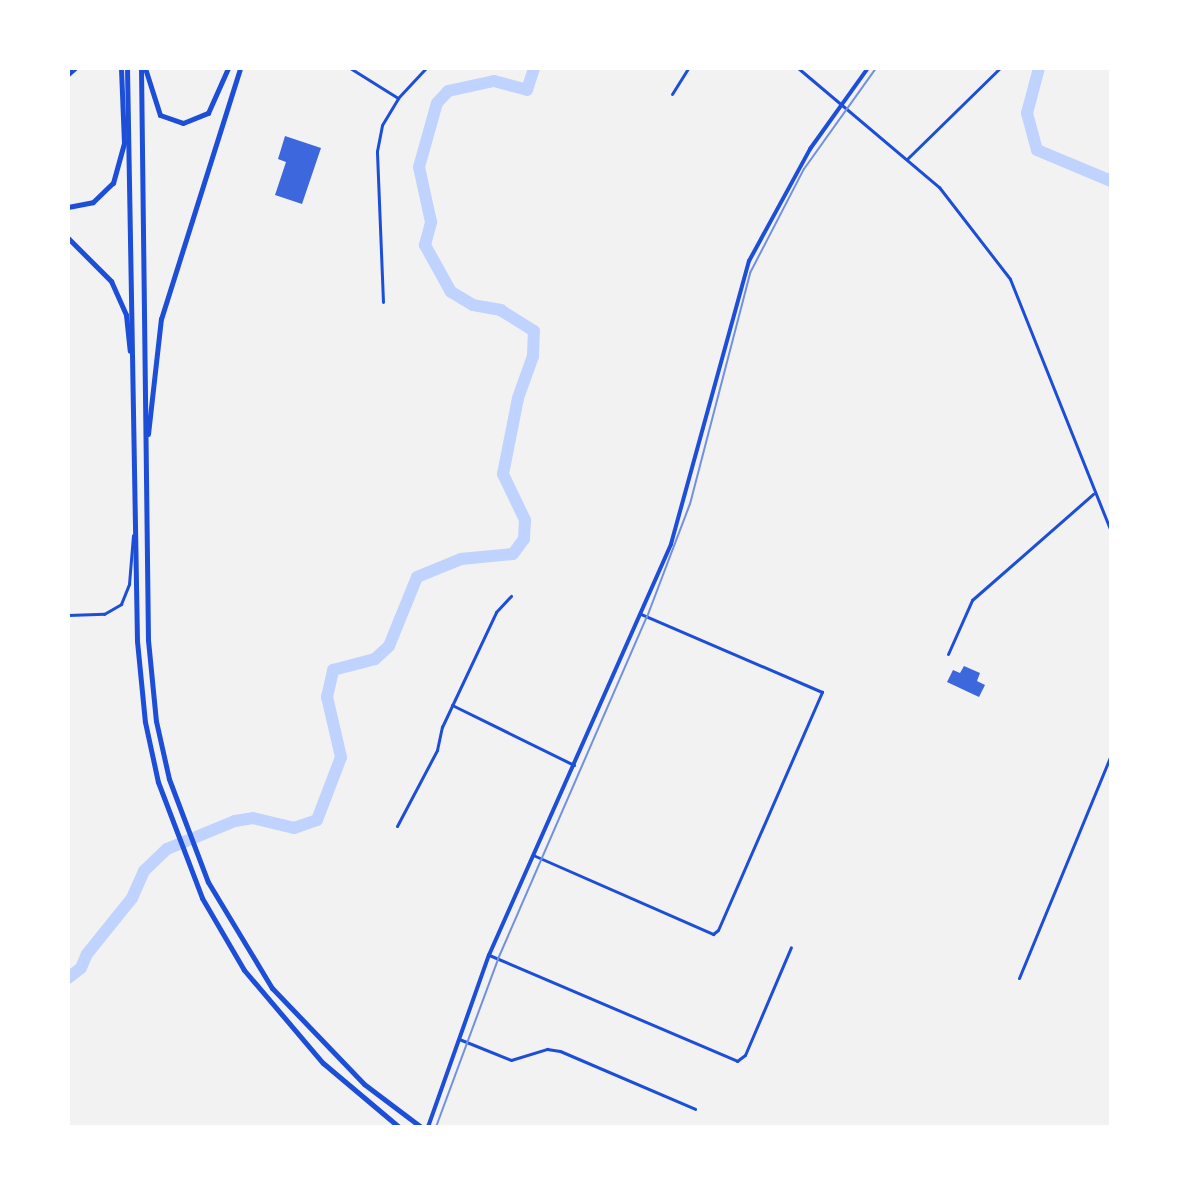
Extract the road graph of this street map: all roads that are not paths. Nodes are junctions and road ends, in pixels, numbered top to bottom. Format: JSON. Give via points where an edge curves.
{"nodes":[{"id":1,"x":75,"y":68,"type":"edge"},
{"id":2,"x":124,"y":68,"type":"edge"},
{"id":3,"x":143,"y":68,"type":"edge"},
{"id":4,"x":228,"y":68,"type":"edge"},
{"id":5,"x":240,"y":68,"type":"edge"},
{"id":6,"x":350,"y":68,"type":"edge"},
{"id":7,"x":426,"y":68,"type":"edge"},
{"id":8,"x":688,"y":68,"type":"edge"},
{"id":9,"x":798,"y":68,"type":"edge"},
{"id":10,"x":868,"y":68,"type":"edge"},
{"id":11,"x":1000,"y":68,"type":"edge"},
{"id":12,"x":68,"y":72,"type":"edge"},
{"id":13,"x":672,"y":94,"type":"dead end"},
{"id":14,"x":398,"y":98,"type":"junction"},
{"id":15,"x":841,"y":104,"type":"junction"},
{"id":16,"x":908,"y":158,"type":"junction"},
{"id":17,"x":68,"y":207,"type":"edge"},
{"id":18,"x":68,"y":238,"type":"edge"},
{"id":19,"x":383,"y":302,"type":"dead end"},
{"id":20,"x":133,"y":391,"type":"junction"},
{"id":21,"x":148,"y":434,"type":"junction"},
{"id":22,"x":1093,"y":494,"type":"junction"},
{"id":23,"x":1111,"y":517,"type":"edge"},
{"id":24,"x":1105,"y":520,"type":"junction"},
{"id":25,"x":134,"y":527,"type":"junction"},
{"id":26,"x":1111,"y":532,"type":"edge"},
{"id":27,"x":511,"y":596,"type":"dead end"},
{"id":28,"x":641,"y":614,"type":"junction"},
{"id":29,"x":68,"y":615,"type":"edge"},
{"id":30,"x":948,"y":654,"type":"dead end"},
{"id":31,"x":452,"y":705,"type":"junction"},
{"id":32,"x":1111,"y":755,"type":"edge"},
{"id":33,"x":574,"y":765,"type":"junction"},
{"id":34,"x":397,"y":826,"type":"dead end"},
{"id":35,"x":533,"y":855,"type":"junction"},
{"id":36,"x":791,"y":947,"type":"dead end"},
{"id":37,"x":489,"y":955,"type":"junction"},
{"id":38,"x":1019,"y":978,"type":"dead end"},
{"id":39,"x":459,"y":1039,"type":"junction"},
{"id":40,"x":695,"y":1109,"type":"dead end"},
{"id":41,"x":399,"y":1127,"type":"edge"},
{"id":42,"x":421,"y":1127,"type":"edge"},
{"id":43,"x":428,"y":1127,"type":"edge"}],
"edges":[{"from":1,"to":12,"type":"main road"},
{"from":2,"to":17,"type":"main road","via":[[124,143],[113,183],[93,202]]},
{"from":2,"to":20,"type":"main road"},
{"from":3,"to":4,"type":"main road","via":[[160,115],[183,123],[208,113]]},
{"from":3,"to":21,"type":"main road"},
{"from":5,"to":21,"type":"main road","via":[[161,319]]},
{"from":6,"to":14,"type":"street"},
{"from":7,"to":14,"type":"street"},
{"from":8,"to":13,"type":"street"},
{"from":9,"to":15,"type":"street"},
{"from":10,"to":15,"type":"street"},
{"from":11,"to":16,"type":"street"},
{"from":14,"to":19,"type":"street","via":[[382,125],[377,151]]},
{"from":15,"to":16,"type":"street"},
{"from":15,"to":28,"type":"street","via":[[779,199],[749,261],[680,515]]},
{"from":16,"to":22,"type":"street","via":[[948,198],[1010,279]]},
{"from":18,"to":20,"type":"main road","via":[[105,271],[120,298]]},
{"from":20,"to":25,"type":"main road"},
{"from":21,"to":42,"type":"main road","via":[[151,680],[161,748],[197,857],[235,933],[272,988],[328,1051]]},
{"from":22,"to":24,"type":"street"},
{"from":22,"to":30,"type":"street","via":[[972,600]]},
{"from":23,"to":24,"type":"street"},
{"from":24,"to":26,"type":"street"},
{"from":25,"to":29,"type":"street","via":[[129,584],[121,604],[104,614]]},
{"from":25,"to":41,"type":"main road","via":[[141,694],[150,750],[187,861],[224,939],[262,995],[323,1063]]},
{"from":27,"to":31,"type":"street","via":[[496,612]]},
{"from":28,"to":33,"type":"street"},
{"from":28,"to":35,"type":"street","via":[[822,692],[713,934]]},
{"from":31,"to":33,"type":"street"},
{"from":31,"to":34,"type":"street","via":[[437,750]]},
{"from":32,"to":38,"type":"street"},
{"from":33,"to":35,"type":"street"},
{"from":35,"to":37,"type":"street"},
{"from":36,"to":37,"type":"street","via":[[741,1060]]},
{"from":37,"to":39,"type":"street"},
{"from":39,"to":40,"type":"street","via":[[511,1060],[547,1049],[560,1051]]},
{"from":39,"to":43,"type":"street"}]}
